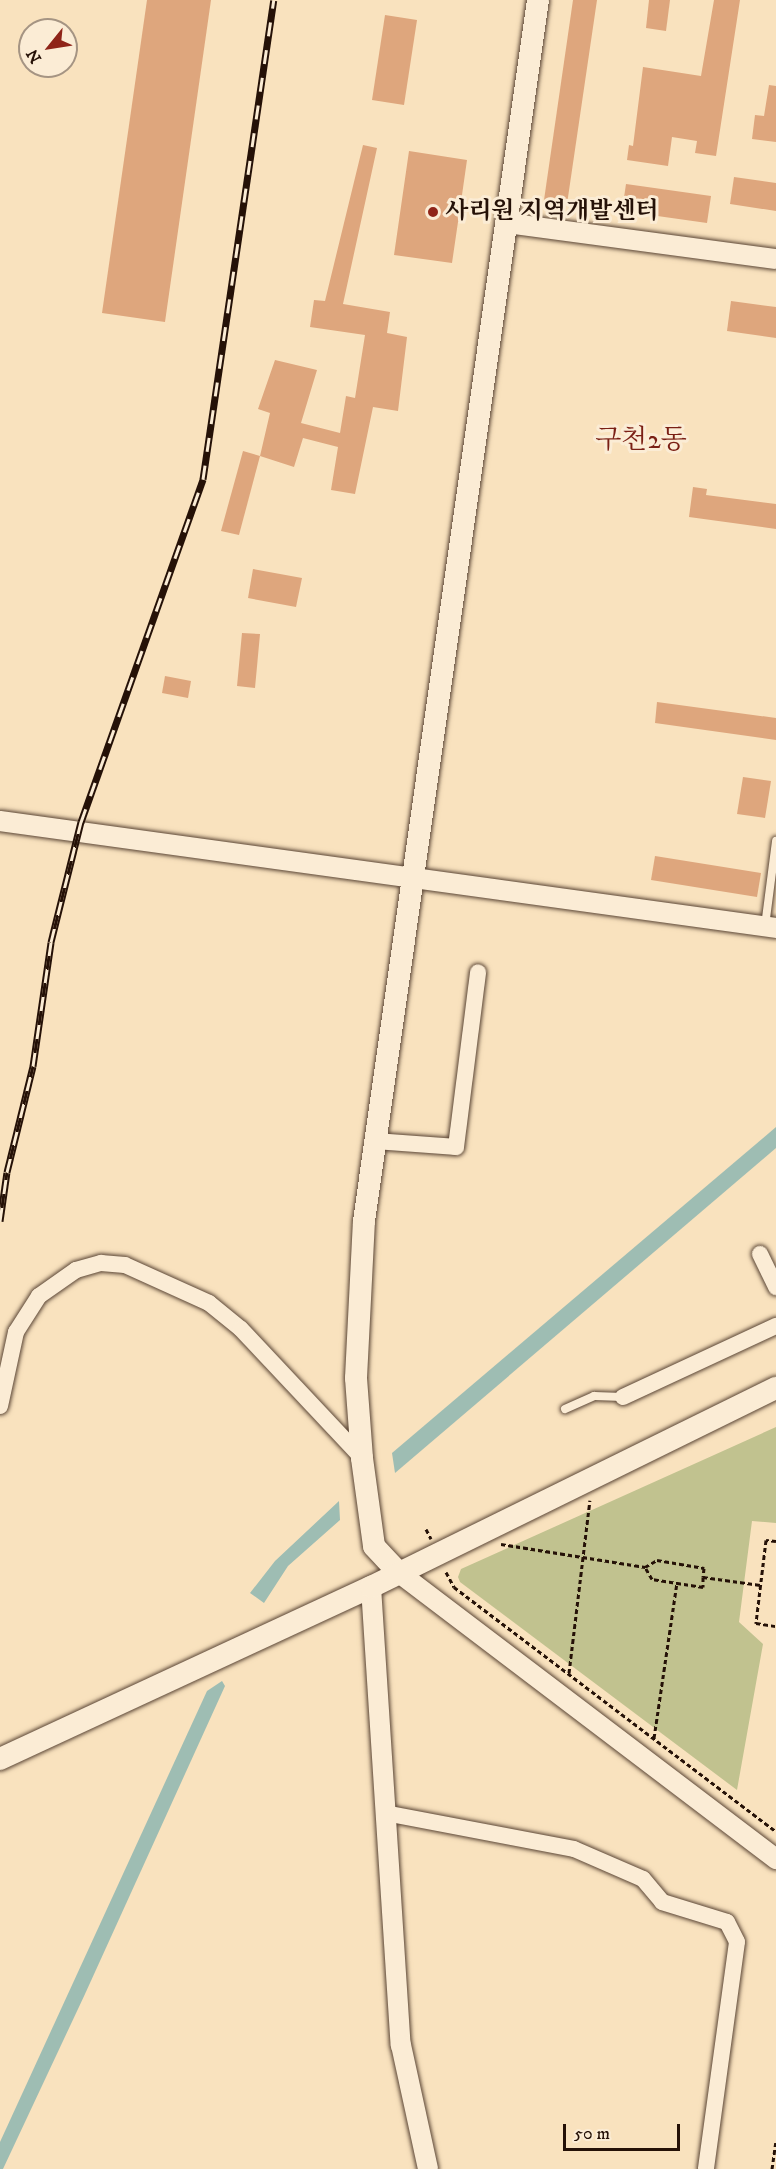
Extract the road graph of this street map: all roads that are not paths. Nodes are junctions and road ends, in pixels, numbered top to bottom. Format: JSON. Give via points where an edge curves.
{"nodes":[{"id":1,"x":538,"y":0,"type":"edge"},
{"id":2,"x":506,"y":223,"type":"junction"},
{"id":3,"x":776,"y":259,"type":"edge"},
{"id":4,"x":0,"y":811,"type":"edge"},
{"id":5,"x":0,"y":821,"type":"edge"},
{"id":6,"x":776,"y":841,"type":"edge"},
{"id":7,"x":414,"y":880,"type":"junction"},
{"id":8,"x":771,"y":927,"type":"edge"},
{"id":9,"x":478,"y":972,"type":"dead end"},
{"id":10,"x":376,"y":1141,"type":"junction"},
{"id":11,"x":760,"y":1254,"type":"dead end"},
{"id":12,"x":776,"y":1287,"type":"edge"},
{"id":13,"x":776,"y":1326,"type":"edge"},
{"id":14,"x":776,"y":1388,"type":"edge"},
{"id":15,"x":623,"y":1396,"type":"joint"},
{"id":16,"x":0,"y":1406,"type":"edge"},
{"id":17,"x":565,"y":1409,"type":"dead end"},
{"id":18,"x":362,"y":1458,"type":"junction"},
{"id":19,"x":398,"y":1572,"type":"junction"},
{"id":20,"x":371,"y":1587,"type":"junction"},
{"id":21,"x":0,"y":1759,"type":"edge"},
{"id":22,"x":385,"y":1813,"type":"junction"},
{"id":23,"x":776,"y":1859,"type":"edge"},
{"id":24,"x":428,"y":2169,"type":"edge"},
{"id":25,"x":706,"y":2169,"type":"edge"}],
"edges":[{"from":1,"to":2,"type":"main road"},
{"from":2,"to":3,"type":"street"},
{"from":2,"to":7,"type":"main road"},
{"from":4,"to":5,"type":"street"},
{"from":5,"to":7,"type":"street"},
{"from":6,"to":8,"type":"lane"},
{"from":7,"to":8,"type":"street"},
{"from":7,"to":10,"type":"main road"},
{"from":9,"to":10,"type":"street","via":[[456,1146]]},
{"from":10,"to":18,"type":"main road","via":[[364,1221],[356,1367]]},
{"from":11,"to":12,"type":"street"},
{"from":13,"to":15,"type":"street"},
{"from":14,"to":19,"type":"main road"},
{"from":15,"to":17,"type":"lane","via":[[594,1396]]},
{"from":16,"to":18,"type":"street","via":[[16,1332],[39,1296],[76,1269],[101,1263],[125,1265],[209,1303],[241,1329]]},
{"from":18,"to":19,"type":"main road","via":[[374,1546]]},
{"from":19,"to":20,"type":"main road"},
{"from":19,"to":23,"type":"street"},
{"from":20,"to":21,"type":"main road"},
{"from":20,"to":22,"type":"street"},
{"from":22,"to":24,"type":"street","via":[[401,2045]]},
{"from":22,"to":25,"type":"street","via":[[574,1849],[643,1880],[662,1902],[727,1922],[737,1942]]}]}
